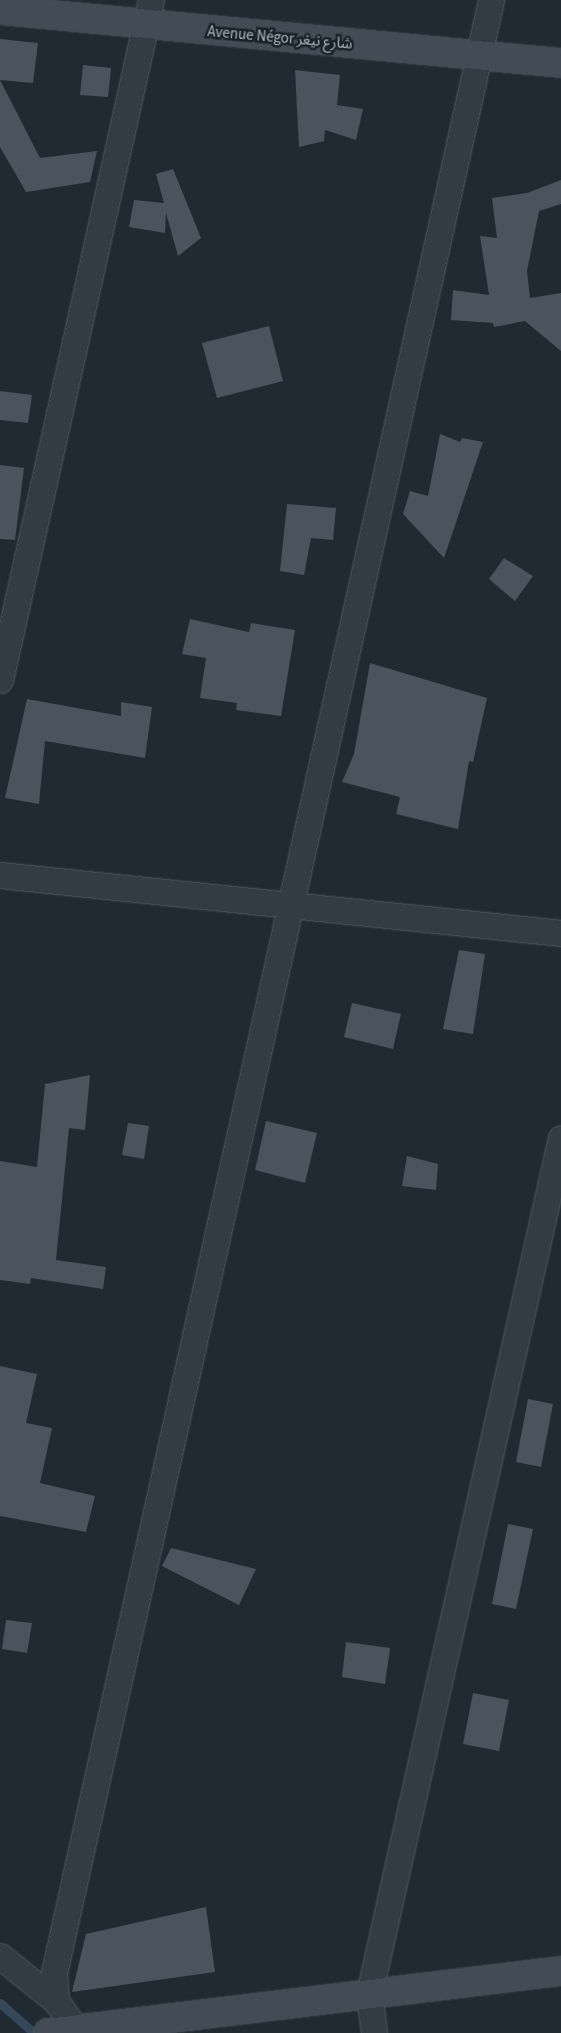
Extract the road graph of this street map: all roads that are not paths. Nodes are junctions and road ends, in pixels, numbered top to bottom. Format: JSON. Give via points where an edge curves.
{"nodes":[{"id":1,"x":490,"y":0,"type":"edge"},
{"id":2,"x":0,"y":10,"type":"edge"},
{"id":3,"x":147,"y":13,"type":"edge"},
{"id":4,"x":477,"y":57,"type":"junction"},
{"id":5,"x":561,"y":63,"type":"edge"},
{"id":6,"x":0,"y":680,"type":"edge"},
{"id":7,"x":0,"y":875,"type":"edge"},
{"id":8,"x":289,"y":907,"type":"junction"},
{"id":9,"x":561,"y":933,"type":"edge"},
{"id":10,"x":561,"y":1138,"type":"edge"},
{"id":11,"x":0,"y":1956,"type":"edge"},
{"id":12,"x":561,"y":1971,"type":"edge"},
{"id":13,"x":369,"y":1994,"type":"junction"},
{"id":14,"x":56,"y":2001,"type":"junction"},
{"id":15,"x":64,"y":2031,"type":"edge"},
{"id":16,"x":374,"y":2033,"type":"edge"}],
"edges":[{"from":1,"to":4,"type":"street"},
{"from":2,"to":3,"type":"main road","name":"Avenue Négor شارع نيغر"},
{"from":3,"to":4,"type":"main road","name":"Avenue Négor شارع نيغر"},
{"from":3,"to":6,"type":"street"},
{"from":4,"to":5,"type":"main road","name":"Avenue Négor شارع نيغر"},
{"from":4,"to":8,"type":"street"},
{"from":7,"to":8,"type":"street"},
{"from":8,"to":9,"type":"street"},
{"from":8,"to":14,"type":"street","via":[[54,1972]]},
{"from":10,"to":13,"type":"street"},
{"from":11,"to":14,"type":"street"},
{"from":12,"to":13,"type":"main road"},
{"from":13,"to":15,"type":"main road"},
{"from":13,"to":16,"type":"street"},
{"from":14,"to":15,"type":"street"}]}
